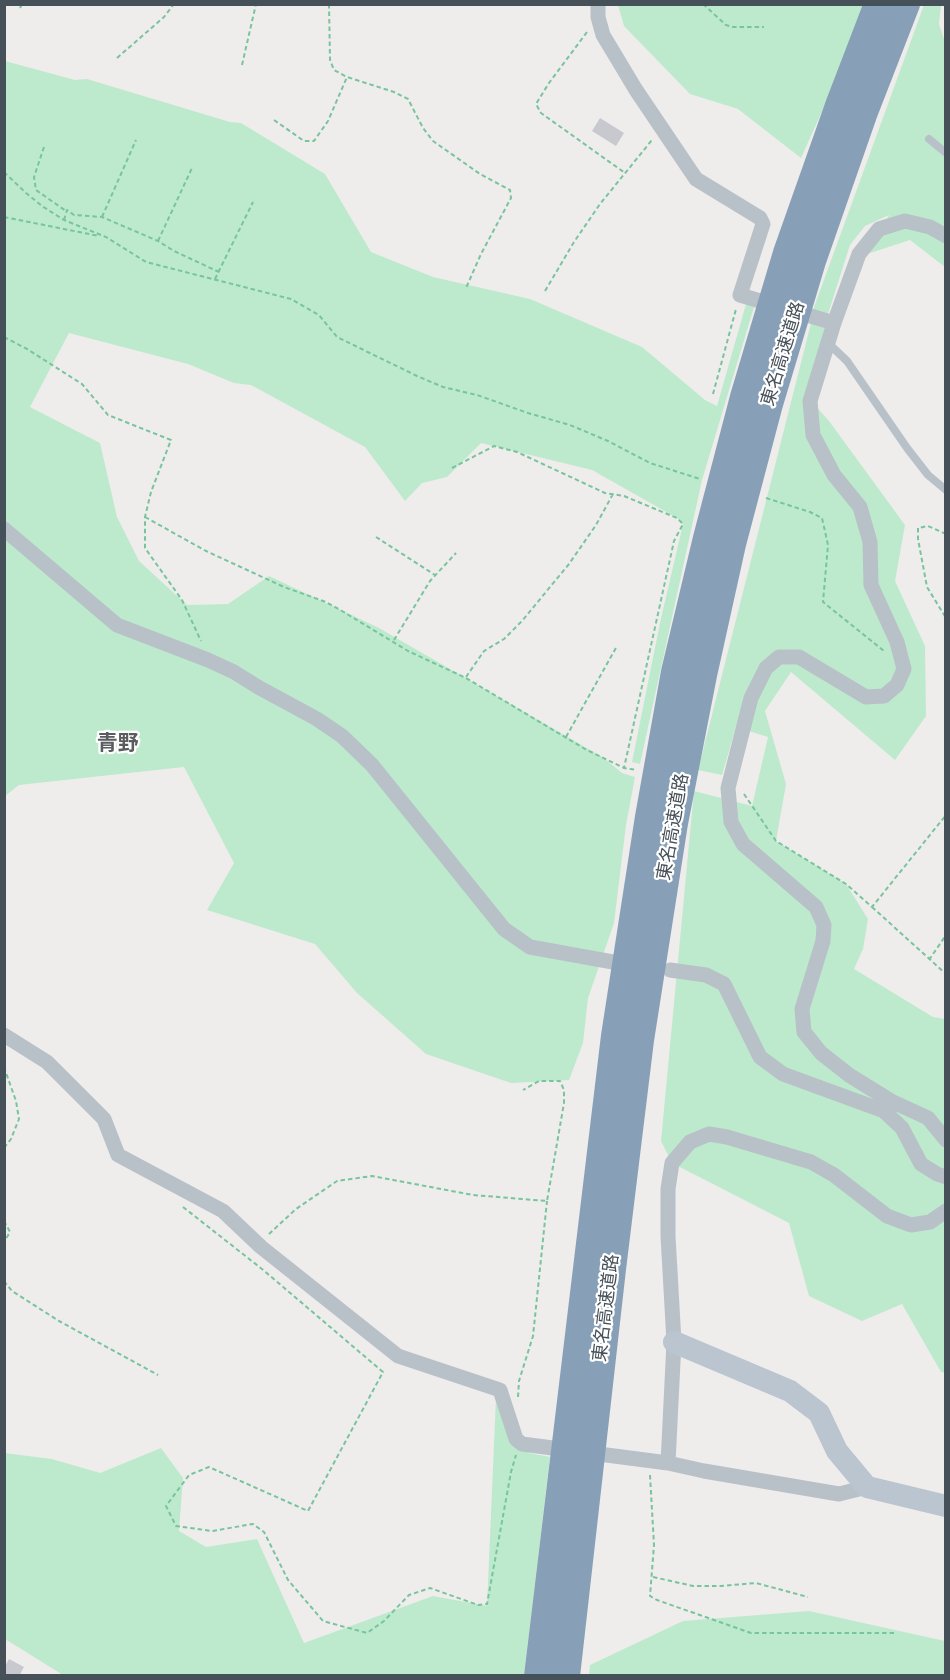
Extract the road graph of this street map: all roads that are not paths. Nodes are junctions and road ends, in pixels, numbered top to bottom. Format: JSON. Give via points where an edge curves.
{"nodes":[{"id":1,"x":878,"y":4,"type":"edge"},
{"id":2,"x":906,"y":4,"type":"edge"},
{"id":3,"x":598,"y":11,"type":"edge"},
{"id":4,"x":929,"y":139,"type":"dead end"},
{"id":5,"x":945,"y":153,"type":"edge"},
{"id":6,"x":945,"y":236,"type":"edge"},
{"id":7,"x":829,"y":322,"type":"junction"},
{"id":8,"x":829,"y":344,"type":"junction"},
{"id":9,"x":945,"y":490,"type":"edge"},
{"id":10,"x":4,"y":529,"type":"edge"},
{"id":11,"x":614,"y":962,"type":"dead end"},
{"id":12,"x":670,"y":970,"type":"dead end"},
{"id":13,"x":4,"y":1035,"type":"edge"},
{"id":14,"x":945,"y":1140,"type":"edge"},
{"id":15,"x":945,"y":1177,"type":"edge"},
{"id":16,"x":945,"y":1211,"type":"edge"},
{"id":17,"x":674,"y":1342,"type":"junction"},
{"id":18,"x":668,"y":1463,"type":"junction"},
{"id":19,"x":867,"y":1487,"type":"junction"},
{"id":20,"x":945,"y":1506,"type":"edge"},
{"id":21,"x":538,"y":1676,"type":"edge"},
{"id":22,"x":566,"y":1676,"type":"edge"}],
"edges":[{"from":1,"to":21,"type":"highway","name":"東名高速道路","via":[[787,253],[744,397],[675,672],[615,1036]]},
{"from":2,"to":22,"type":"highway","name":"東名高速道路","via":[[864,112],[802,294],[732,544],[703,675],[674,824],[640,1040]]},
{"from":3,"to":7,"type":"street","via":[[603,35],[696,179],[760,218],[763,224],[744,296]]},
{"from":4,"to":5,"type":"lane"},
{"from":6,"to":7,"type":"street","via":[[930,227],[904,221],[879,229],[859,254]]},
{"from":7,"to":8,"type":"street"},
{"from":8,"to":9,"type":"lane","via":[[847,361],[928,476]]},
{"from":8,"to":14,"type":"street","via":[[810,401],[813,435],[834,475],[860,507],[870,542],[871,585],[897,642],[904,669],[897,685],[884,696],[866,697],[799,657],[779,657],[766,668],[751,698],[728,788],[731,822],[743,844],[816,907],[824,925],[823,941],[802,1009],[804,1032],[821,1053],[849,1075],[927,1118]]},
{"from":10,"to":11,"type":"street","via":[[117,625],[234,672],[342,736],[372,765],[504,929],[530,947]]},
{"from":12,"to":15,"type":"street","via":[[706,975],[724,984],[760,1058],[783,1074],[884,1111],[902,1128],[921,1164]]},
{"from":13,"to":18,"type":"street","via":[[47,1062],[104,1119],[117,1155],[223,1211],[258,1244],[398,1356],[500,1390],[516,1439],[522,1444]]},
{"from":16,"to":17,"type":"street","via":[[930,1222],[911,1224],[887,1216],[811,1162],[709,1134],[690,1142],[672,1162],[668,1190]]},
{"from":17,"to":18,"type":"street"},
{"from":17,"to":19,"type":"street","via":[[790,1391],[819,1413],[837,1452]]},
{"from":18,"to":19,"type":"street","via":[[839,1494]]},
{"from":19,"to":20,"type":"street"}]}
